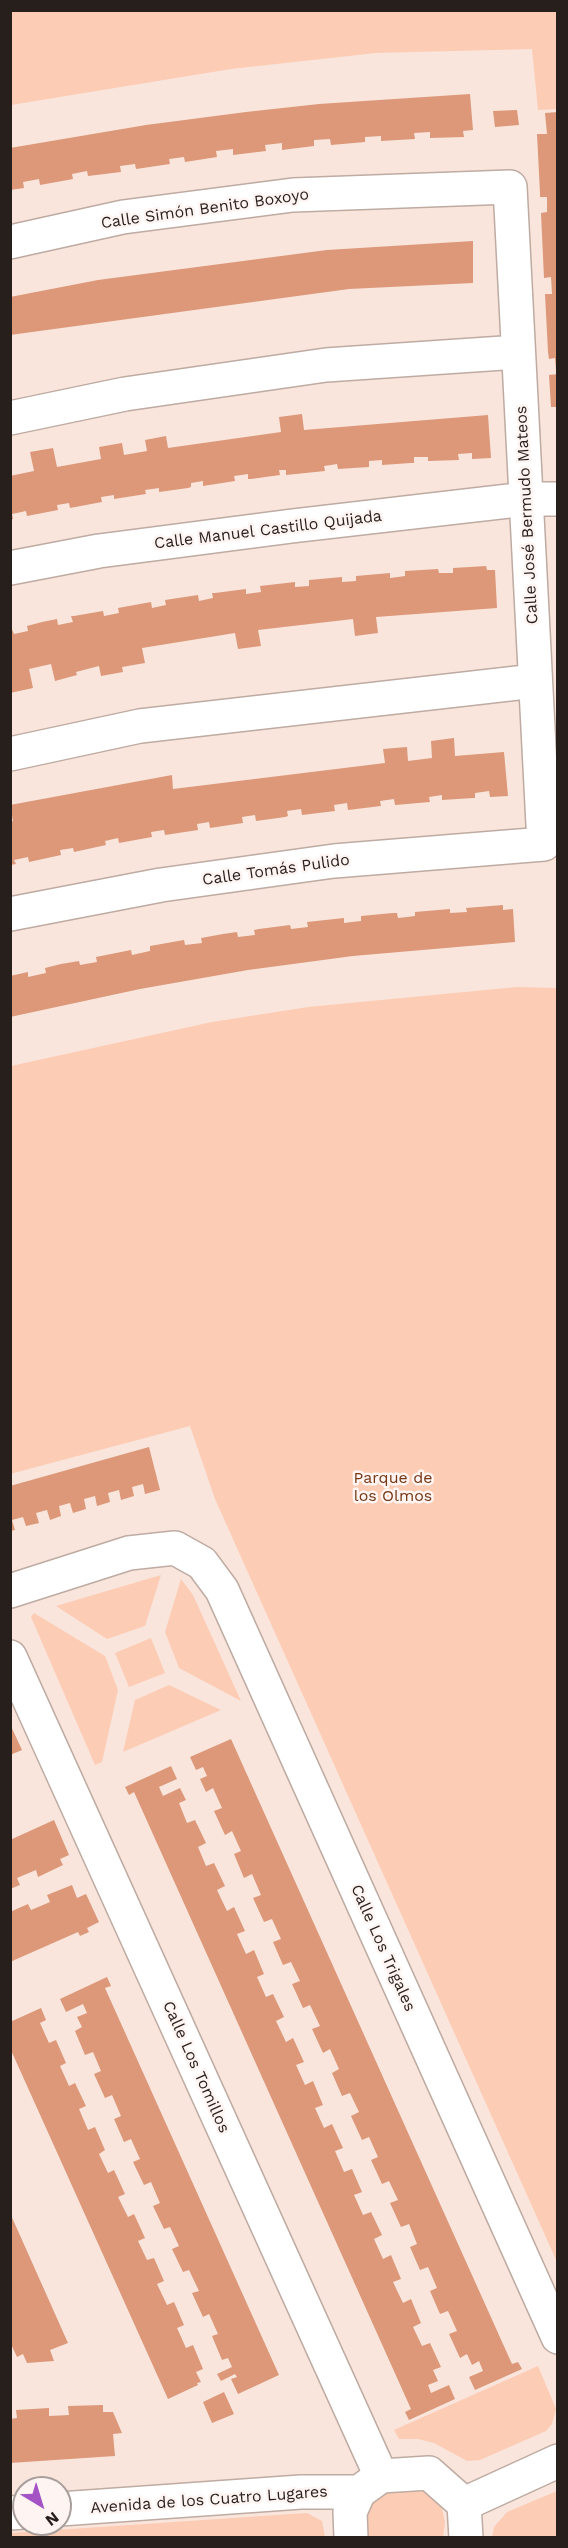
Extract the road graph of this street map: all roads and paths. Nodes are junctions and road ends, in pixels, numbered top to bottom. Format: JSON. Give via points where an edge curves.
{"nodes":[{"id":1,"x":510,"y":187,"type":"joint"},
{"id":2,"x":10,"y":242,"type":"edge"},
{"id":3,"x":519,"y":352,"type":"junction"},
{"id":4,"x":10,"y":418,"type":"edge"},
{"id":5,"x":542,"y":499,"type":"edge"},
{"id":6,"x":10,"y":568,"type":"edge"},
{"id":7,"x":535,"y":681,"type":"junction"},
{"id":8,"x":10,"y":754,"type":"edge"},
{"id":9,"x":544,"y":844,"type":"joint"},
{"id":10,"x":10,"y":914,"type":"edge"},
{"id":11,"x":10,"y":1591,"type":"edge"},
{"id":12,"x":10,"y":1657,"type":"edge"},
{"id":13,"x":558,"y":2337,"type":"edge"},
{"id":14,"x":558,"y":2461,"type":"edge"},
{"id":15,"x":370,"y":2484,"type":"junction"},
{"id":16,"x":464,"y":2504,"type":"junction"},
{"id":17,"x":72,"y":2508,"type":"edge"},
{"id":18,"x":351,"y":2538,"type":"edge"},
{"id":19,"x":466,"y":2538,"type":"edge"}],
"edges":[{"from":1,"to":2,"type":"street","name":"Calle Simón Benito Boxoyo","via":[[293,195],[123,217]]},
{"from":1,"to":3,"type":"street","name":"Calle José Bermudo Mateos"},
{"from":3,"to":4,"type":"street","via":[[326,365],[125,394]]},
{"from":3,"to":5,"type":"street","name":"Calle José Bermudo Mateos"},
{"from":5,"to":6,"type":"street","name":"Calle Manuel Castillo Quijada","via":[[110,549]]},
{"from":5,"to":7,"type":"street","name":"Calle José Bermudo Mateos"},
{"from":7,"to":8,"type":"street","via":[[140,726]]},
{"from":7,"to":9,"type":"street","name":"Calle José Bermudo Mateos"},
{"from":9,"to":10,"type":"street","name":"Calle Tomás Pulido","via":[[334,861],[161,885]]},
{"from":11,"to":13,"type":"street","name":"Calle Los Trigales","via":[[129,1553],[175,1548],[202,1563],[222,1590]]},
{"from":12,"to":15,"type":"street","name":"Calle Los Tomillos"},
{"from":14,"to":16,"type":"street"},
{"from":15,"to":16,"type":"street","name":"Avenida de los Cuatro Lugares","via":[[429,2473]]},
{"from":15,"to":17,"type":"street","name":"Avenida de los Cuatro Lugares"},
{"from":15,"to":18,"type":"street","via":[[350,2512]]},
{"from":16,"to":19,"type":"street"}]}
